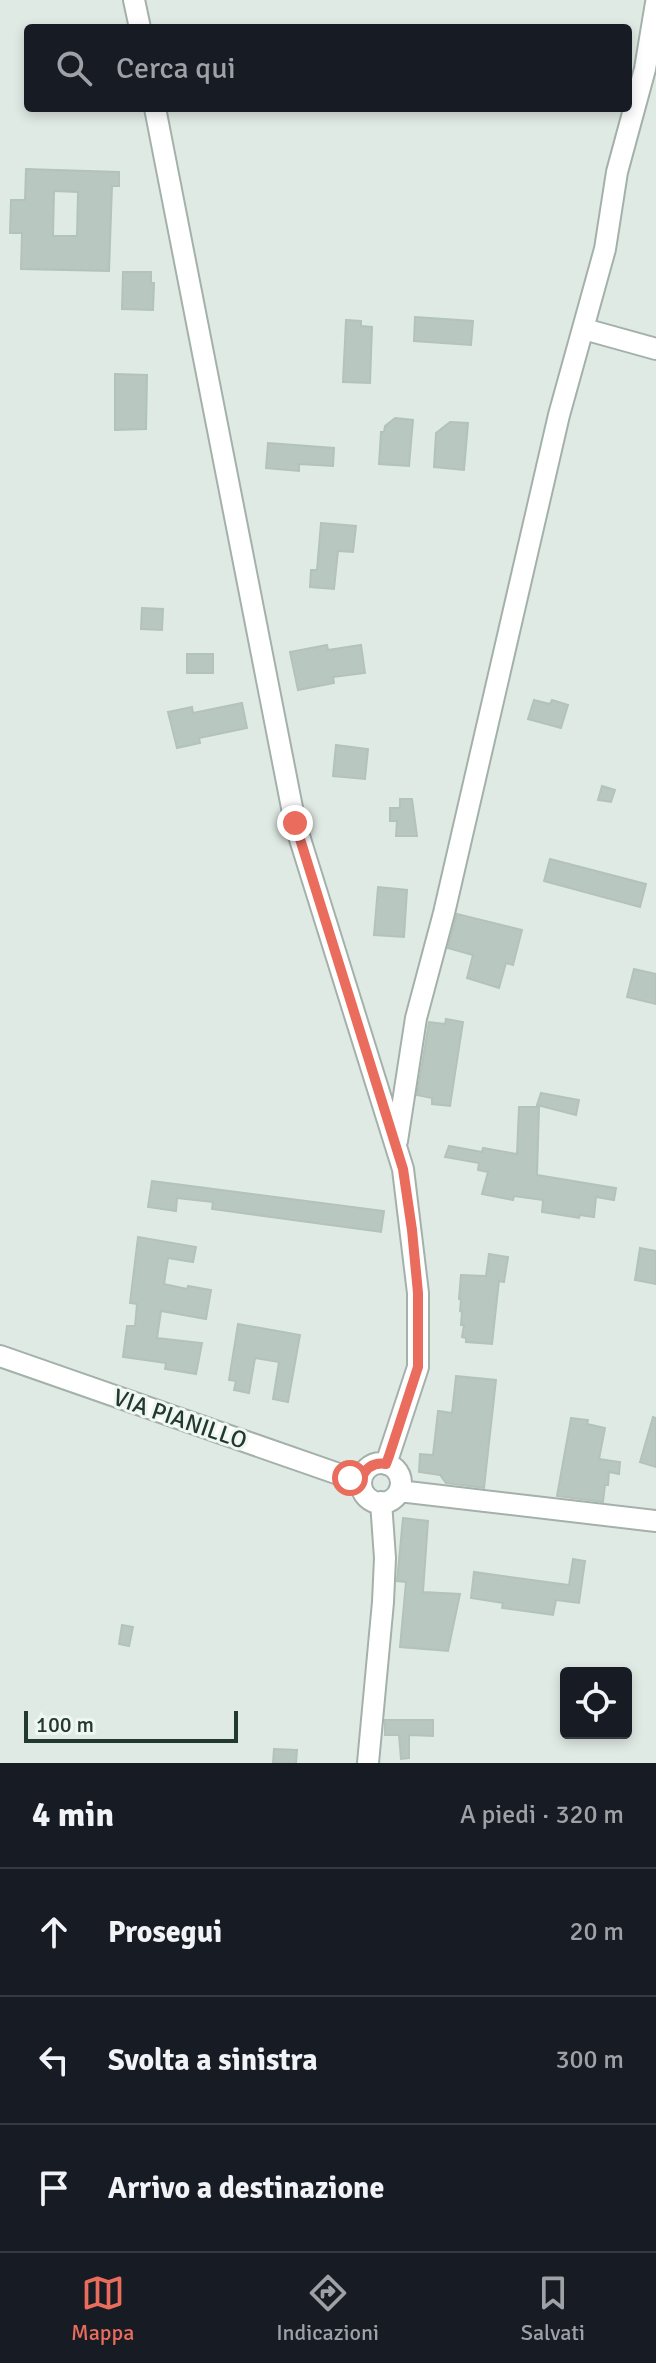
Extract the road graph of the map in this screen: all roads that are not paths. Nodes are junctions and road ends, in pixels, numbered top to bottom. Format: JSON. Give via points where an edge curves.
{"nodes":[{"id":1,"x":134,"y":0,"type":"edge"},
{"id":2,"x":656,"y":3,"type":"edge"},
{"id":3,"x":139,"y":24,"type":"edge"},
{"id":4,"x":156,"y":112,"type":"edge"},
{"id":5,"x":584,"y":329,"type":"junction"},
{"id":6,"x":656,"y":349,"type":"edge"},
{"id":7,"x":396,"y":1147,"type":"junction"},
{"id":8,"x":0,"y":1356,"type":"edge"},
{"id":9,"x":386,"y":1464,"type":"junction"},
{"id":10,"x":361,"y":1479,"type":"junction"},
{"id":11,"x":390,"y":1497,"type":"junction"},
{"id":12,"x":656,"y":1521,"type":"edge"},
{"id":13,"x":368,"y":1763,"type":"edge"}],
"edges":[{"from":1,"to":3,"type":"street"},
{"from":2,"to":5,"type":"street"},
{"from":4,"to":7,"type":"street","via":[[295,823]]},
{"from":5,"to":6,"type":"street"},
{"from":5,"to":7,"type":"street","via":[[416,1018]]},
{"from":7,"to":9,"type":"street","via":[[412,1230],[418,1367]]},
{"from":8,"to":10,"type":"street","name":"VIA PIANILLO"},
{"from":9,"to":10,"type":"street","via":[[368,1468]]},
{"from":9,"to":11,"type":"street","via":[[397,1471],[401,1484]]},
{"from":10,"to":11,"type":"street","via":[[362,1491],[375,1502]]},
{"from":11,"to":12,"type":"street"},
{"from":11,"to":13,"type":"street"}]}
